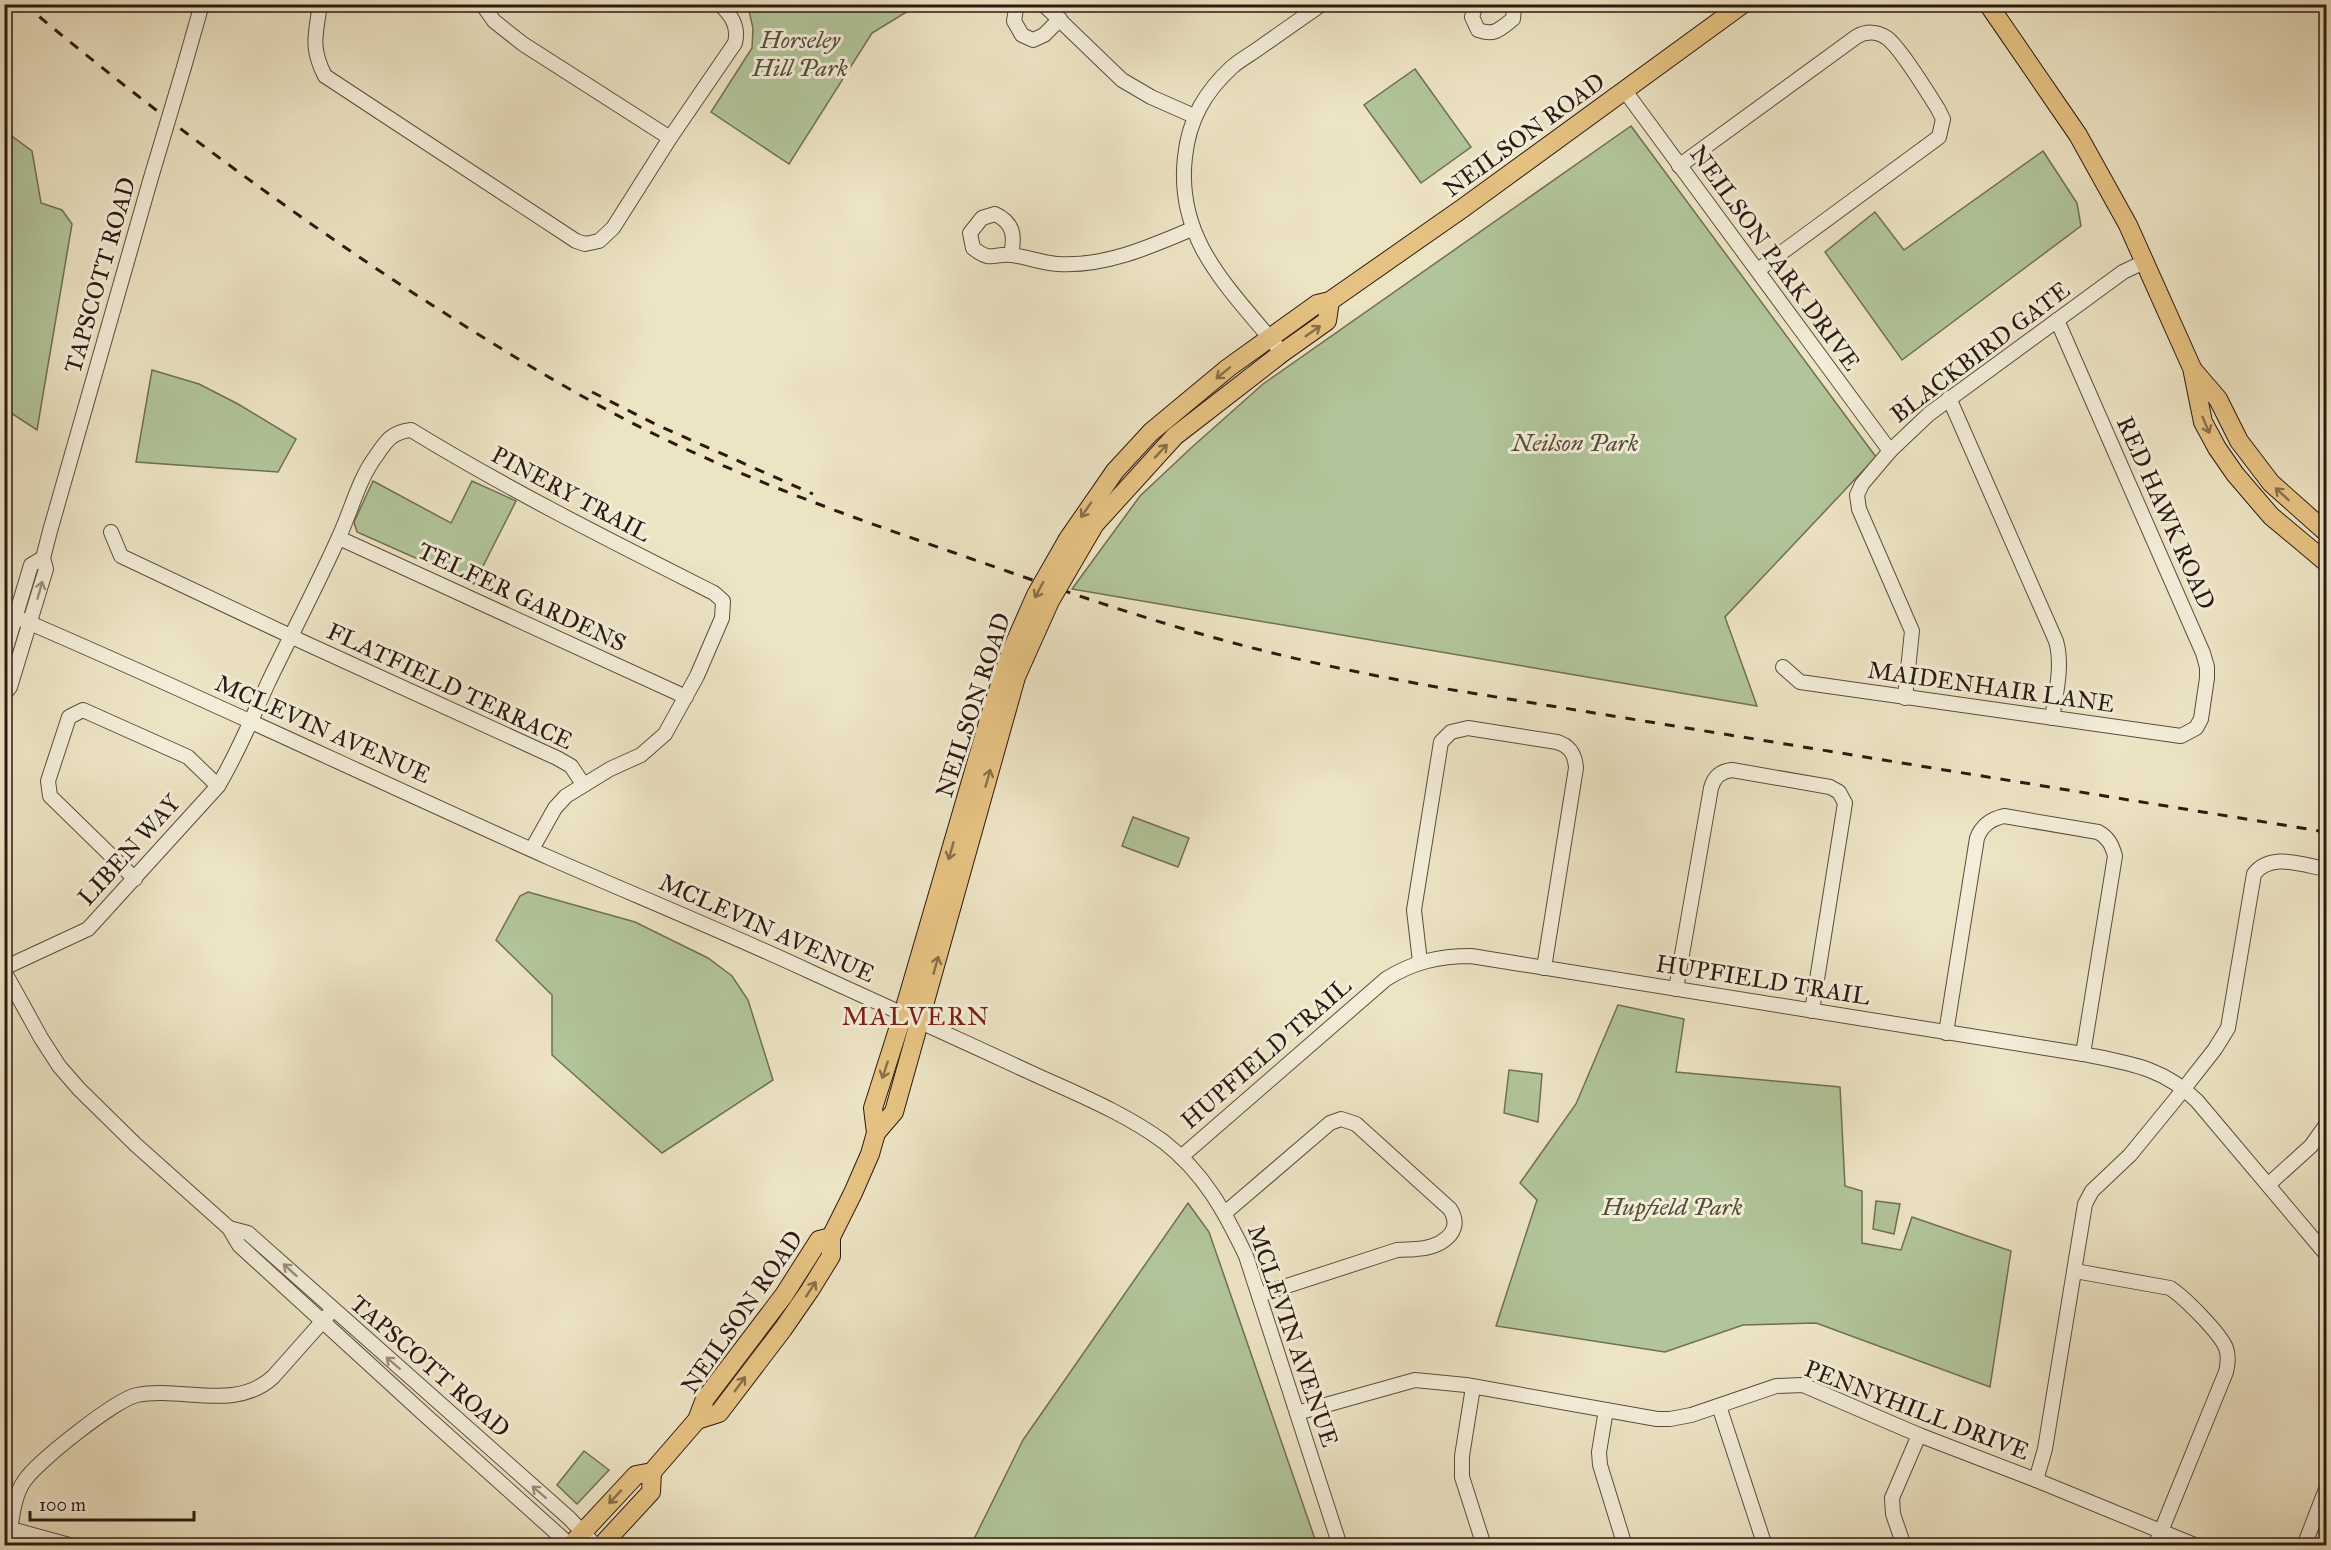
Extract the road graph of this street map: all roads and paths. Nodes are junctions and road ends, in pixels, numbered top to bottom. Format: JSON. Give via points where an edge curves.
{"nodes":[{"id":1,"x":202,"y":4,"type":"edge"},
{"id":2,"x":320,"y":4,"type":"edge"},
{"id":3,"x":482,"y":4,"type":"edge"},
{"id":4,"x":720,"y":4,"type":"edge"},
{"id":5,"x":1020,"y":4,"type":"edge"},
{"id":6,"x":1043,"y":4,"type":"edge"},
{"id":7,"x":1322,"y":4,"type":"edge"},
{"id":8,"x":1476,"y":4,"type":"edge"},
{"id":9,"x":1511,"y":4,"type":"edge"},
{"id":10,"x":1743,"y":4,"type":"edge"},
{"id":11,"x":1988,"y":4,"type":"edge"},
{"id":12,"x":1060,"y":19,"type":"junction"},
{"id":13,"x":1625,"y":91,"type":"junction"},
{"id":14,"x":1194,"y":116,"type":"junction"},
{"id":15,"x":670,"y":138,"type":"junction"},
{"id":16,"x":1679,"y":166,"type":"junction"},
{"id":17,"x":1192,"y":229,"type":"junction"},
{"id":18,"x":1011,"y":255,"type":"dead end"},
{"id":19,"x":2145,"y":262,"type":"junction"},
{"id":20,"x":1758,"y":270,"type":"junction"},
{"id":21,"x":1330,"y":301,"type":"junction"},
{"id":22,"x":2057,"y":320,"type":"junction"},
{"id":23,"x":1269,"y":337,"type":"junction"},
{"id":24,"x":1282,"y":353,"type":"junction"},
{"id":25,"x":2192,"y":368,"type":"junction"},
{"id":26,"x":1949,"y":398,"type":"junction"},
{"id":27,"x":1890,"y":451,"type":"junction"},
{"id":28,"x":111,"y":532,"type":"dead end"},
{"id":29,"x":2326,"y":532,"type":"edge"},
{"id":30,"x":339,"y":538,"type":"junction"},
{"id":31,"x":1075,"y":542,"type":"junction"},
{"id":32,"x":43,"y":558,"type":"junction"},
{"id":33,"x":2326,"y":562,"type":"edge"},
{"id":34,"x":10,"y":614,"type":"edge"},
{"id":35,"x":30,"y":623,"type":"junction"},
{"id":36,"x":291,"y":636,"type":"junction"},
{"id":37,"x":4,"y":655,"type":"edge"},
{"id":38,"x":1782,"y":668,"type":"dead end"},
{"id":39,"x":4,"y":694,"type":"edge"},
{"id":40,"x":686,"y":697,"type":"junction"},
{"id":41,"x":1905,"y":698,"type":"junction"},
{"id":42,"x":2052,"y":718,"type":"junction"},
{"id":43,"x":250,"y":721,"type":"junction"},
{"id":44,"x":2196,"y":728,"type":"joint"},
{"id":45,"x":583,"y":784,"type":"junction"},
{"id":46,"x":218,"y":786,"type":"junction"},
{"id":47,"x":532,"y":849,"type":"junction"},
{"id":48,"x":2326,"y":869,"type":"edge"},
{"id":49,"x":135,"y":879,"type":"junction"},
{"id":50,"x":1420,"y":962,"type":"junction"},
{"id":51,"x":1544,"y":968,"type":"junction"},
{"id":52,"x":4,"y":970,"type":"edge"},
{"id":53,"x":1676,"y":989,"type":"junction"},
{"id":54,"x":1812,"y":1011,"type":"junction"},
{"id":55,"x":911,"y":1018,"type":"junction"},
{"id":56,"x":1946,"y":1033,"type":"junction"},
{"id":57,"x":2083,"y":1054,"type":"junction"},
{"id":58,"x":2183,"y":1088,"type":"junction"},
{"id":59,"x":2326,"y":1125,"type":"edge"},
{"id":60,"x":1181,"y":1157,"type":"junction"},
{"id":61,"x":2269,"y":1184,"type":"junction"},
{"id":62,"x":1226,"y":1212,"type":"junction"},
{"id":63,"x":229,"y":1228,"type":"junction"},
{"id":64,"x":831,"y":1237,"type":"junction"},
{"id":65,"x":2326,"y":1254,"type":"edge"},
{"id":66,"x":2075,"y":1271,"type":"junction"},
{"id":67,"x":1259,"y":1295,"type":"junction"},
{"id":68,"x":333,"y":1310,"type":"junction"},
{"id":69,"x":323,"y":1321,"type":"junction"},
{"id":70,"x":762,"y":1324,"type":"junction"},
{"id":71,"x":777,"y":1336,"type":"junction"},
{"id":72,"x":1473,"y":1387,"type":"junction"},
{"id":73,"x":1719,"y":1406,"type":"junction"},
{"id":74,"x":1606,"y":1410,"type":"junction"},
{"id":75,"x":1297,"y":1413,"type":"junction"},
{"id":76,"x":697,"y":1420,"type":"junction"},
{"id":77,"x":1919,"y":1435,"type":"junction"},
{"id":78,"x":652,"y":1472,"type":"junction"},
{"id":79,"x":2036,"y":1480,"type":"junction"},
{"id":80,"x":2326,"y":1489,"type":"edge"},
{"id":81,"x":11,"y":1528,"type":"junction"},
{"id":82,"x":2162,"y":1531,"type":"junction"},
{"id":83,"x":573,"y":1542,"type":"edge"},
{"id":84,"x":7,"y":1545,"type":"edge"},
{"id":85,"x":74,"y":1545,"type":"edge"},
{"id":86,"x":596,"y":1545,"type":"edge"},
{"id":87,"x":601,"y":1545,"type":"edge"},
{"id":88,"x":1340,"y":1545,"type":"edge"},
{"id":89,"x":1484,"y":1545,"type":"edge"},
{"id":90,"x":1625,"y":1545,"type":"edge"},
{"id":91,"x":1765,"y":1545,"type":"edge"},
{"id":92,"x":1904,"y":1545,"type":"edge"},
{"id":93,"x":2155,"y":1545,"type":"edge"},
{"id":94,"x":2197,"y":1545,"type":"edge"},
{"id":95,"x":2304,"y":1545,"type":"edge"}],
"edges":[{"from":1,"to":32,"type":"street","name":"TAPSCOTT ROAD","bridge":true},
{"from":2,"to":15,"type":"street","via":[[314,47],[325,76],[576,241],[599,242],[613,228]]},
{"from":3,"to":15,"type":"street","via":[[494,21],[523,44]]},
{"from":4,"to":15,"type":"street","via":[[736,29],[735,43]]},
{"from":5,"to":12,"type":"street","via":[[1014,21],[1022,35],[1033,40]]},
{"from":6,"to":12,"type":"street"},
{"from":7,"to":14,"type":"street","via":[[1234,66],[1204,98]]},
{"from":8,"to":9,"type":"street","via":[[1472,17],[1478,30],[1488,34],[1513,20]]},
{"from":10,"to":13,"type":"main road","name":"NEILSON ROAD"},
{"from":11,"to":19,"type":"main road","via":[[2079,135]]},
{"from":12,"to":14,"type":"street","via":[[1122,80]]},
{"from":13,"to":16,"type":"street","name":"NEILSON PARK DRIVE"},
{"from":13,"to":21,"type":"main road","name":"NEILSON ROAD"},
{"from":14,"to":17,"type":"street","via":[[1182,177]]},
{"from":16,"to":20,"type":"street","name":"NEILSON PARK DRIVE"},
{"from":16,"to":20,"type":"street","via":[[1856,37],[1871,32],[1892,42],[1943,119],[1939,137]]},
{"from":17,"to":18,"type":"street","via":[[1095,263],[1039,262]]},
{"from":17,"to":23,"type":"street","via":[[1209,261]]},
{"from":19,"to":22,"type":"street","name":"BLACKBIRD GATE"},
{"from":19,"to":25,"type":"main road"},
{"from":20,"to":27,"type":"street","name":"NEILSON PARK DRIVE"},
{"from":21,"to":23,"type":"main road","name":"NEILSON ROAD","via":[[1317,303]]},
{"from":24,"to":21,"type":"main road","name":"NEILSON ROAD","one_way":true,"via":[[1328,321]]},
{"from":22,"to":26,"type":"street","name":"BLACKBIRD GATE"},
{"from":22,"to":44,"type":"street","name":"RED HAWK ROAD","via":[[2203,653],[2207,678]]},
{"from":23,"to":24,"type":"street"},
{"from":23,"to":31,"type":"main road","name":"NEILSON ROAD","one_way":true,"via":[[1151,432],[1115,471]]},
{"from":31,"to":24,"type":"main road","name":"NEILSON ROAD","one_way":true,"via":[[1175,436]]},
{"from":29,"to":25,"type":"main road","one_way":true,"via":[[2271,483],[2239,441],[2218,399]]},
{"from":25,"to":33,"type":"main road","one_way":true,"via":[[2203,422],[2235,474],[2271,516]]},
{"from":26,"to":27,"type":"street","name":"BLACKBIRD GATE"},
{"from":26,"to":42,"type":"street","via":[[2060,653]]},
{"from":27,"to":41,"type":"street","name":"BLACKBIRD GATE","via":[[1857,495],[1859,509],[1912,631]]},
{"from":28,"to":36,"type":"street","name":"FLATFIELD TERRACE","via":[[121,556]]},
{"from":30,"to":36,"type":"street","name":"PINERY TRAIL"},
{"from":30,"to":40,"type":"street","name":"TELFER GARDENS"},
{"from":30,"to":40,"type":"street","name":"PINERY TRAIL","via":[[375,457],[393,434],[411,430],[519,494],[723,601],[722,618]]},
{"from":31,"to":55,"type":"main road","name":"NEILSON ROAD","bridge":true,"via":[[1050,602],[1017,656],[1016,677]]},
{"from":32,"to":34,"type":"street","name":"TAPSCOTT ROAD","via":[[31,565]]},
{"from":35,"to":32,"type":"street","name":"TAPSCOTT ROAD","one_way":true,"via":[[46,569]]},
{"from":34,"to":35,"type":"street","name":"MCLEVIN AVENUE"},
{"from":34,"to":37,"type":"street","name":"TAPSCOTT ROAD"},
{"from":35,"to":39,"type":"street","name":"TAPSCOTT ROAD","via":[[10,687]]},
{"from":35,"to":43,"type":"street","name":"MCLEVIN AVENUE"},
{"from":36,"to":43,"type":"street","name":"PINERY TRAIL"},
{"from":36,"to":45,"type":"street","name":"FLATFIELD TERRACE","via":[[557,758],[571,766]]},
{"from":38,"to":41,"type":"street","name":"MAIDENHAIR LANE","via":[[1800,682]]},
{"from":40,"to":45,"type":"street","name":"PINERY TRAIL","via":[[658,743]]},
{"from":41,"to":42,"type":"street","name":"MAIDENHAIR LANE"},
{"from":42,"to":44,"type":"street","name":"MAIDENHAIR LANE","via":[[2181,736]]},
{"from":43,"to":46,"type":"street","name":"LIBEN WAY"},
{"from":43,"to":47,"type":"street","name":"MCLEVIN AVENUE"},
{"from":45,"to":47,"type":"street","name":"PINERY TRAIL","via":[[555,808]]},
{"from":46,"to":49,"type":"street","name":"LIBEN WAY"},
{"from":46,"to":49,"type":"street","via":[[188,757],[83,710],[69,717],[48,781],[50,796]]},
{"from":47,"to":55,"type":"street","name":"MCLEVIN AVENUE"},
{"from":48,"to":58,"type":"street","via":[[2276,861],[2254,874],[2228,1028]]},
{"from":49,"to":52,"type":"street","name":"LIBEN WAY","via":[[88,929]]},
{"from":50,"to":51,"type":"street","name":"HUPFIELD TRAIL","via":[[1471,956]]},
{"from":50,"to":51,"type":"street","via":[[1414,910],[1441,742],[1451,732],[1468,728],[1557,742],[1570,749],[1575,759]]},
{"from":50,"to":60,"type":"street","name":"HUPFIELD TRAIL","via":[[1386,979]]},
{"from":51,"to":53,"type":"street","name":"HUPFIELD TRAIL"},
{"from":52,"to":63,"type":"street","name":"TAPSCOTT ROAD","via":[[41,1038],[79,1089]]},
{"from":53,"to":54,"type":"street","name":"HUPFIELD TRAIL"},
{"from":53,"to":54,"type":"street","via":[[1711,788],[1716,777],[1732,770],[1830,787],[1839,792],[1845,803]]},
{"from":54,"to":56,"type":"street","name":"HUPFIELD TRAIL"},
{"from":55,"to":60,"type":"street","name":"MCLEVIN AVENUE","via":[[1131,1120]]},
{"from":55,"to":64,"type":"main road","name":"NEILSON ROAD","via":[[894,1112],[876,1133]]},
{"from":56,"to":57,"type":"street","name":"HUPFIELD TRAIL"},
{"from":56,"to":57,"type":"street","via":[[1977,837],[1984,825],[2004,816],[2098,832],[2112,845],[2115,856]]},
{"from":57,"to":58,"type":"street","name":"HUPFIELD TRAIL","via":[[2154,1070]]},
{"from":58,"to":61,"type":"street","name":"HUPFIELD TRAIL"},
{"from":58,"to":66,"type":"street","via":[[2130,1155],[2092,1191],[2085,1204]]},
{"from":59,"to":61,"type":"street","via":[[2311,1146]]},
{"from":60,"to":62,"type":"street","name":"MCLEVIN AVENUE"},
{"from":61,"to":65,"type":"street","name":"HUPFIELD TRAIL"},
{"from":62,"to":67,"type":"street","name":"MCLEVIN AVENUE"},
{"from":62,"to":67,"type":"street","via":[[1330,1123],[1341,1119],[1356,1124],[1454,1215],[1454,1230],[1446,1240],[1417,1250],[1397,1250]]},
{"from":68,"to":63,"type":"street","name":"TAPSCOTT ROAD","one_way":true,"via":[[248,1233]]},
{"from":63,"to":69,"type":"street","name":"TAPSCOTT ROAD","via":[[239,1245]]},
{"from":64,"to":70,"type":"main road","name":"NEILSON ROAD","via":[[819,1240]]},
{"from":71,"to":64,"type":"main road","name":"NEILSON ROAD","one_way":true,"via":[[831,1256]]},
{"from":66,"to":79,"type":"street","via":[[2045,1449]]},
{"from":66,"to":82,"type":"street","via":[[2170,1288],[2181,1295],[2226,1347],[2226,1372]]},
{"from":67,"to":75,"type":"street","name":"MCLEVIN AVENUE"},
{"from":68,"to":69,"type":"street"},
{"from":83,"to":68,"type":"street","name":"TAPSCOTT ROAD","one_way":true},
{"from":69,"to":81,"type":"street","via":[[265,1384],[247,1393],[136,1395],[112,1408],[40,1462],[24,1480]]},
{"from":69,"to":83,"type":"street","name":"TAPSCOTT ROAD"},
{"from":70,"to":71,"type":"main road"},
{"from":70,"to":76,"type":"main road","name":"NEILSON ROAD","via":[[705,1399]]},
{"from":76,"to":71,"type":"main road","name":"NEILSON ROAD","one_way":true,"via":[[719,1413]]},
{"from":72,"to":74,"type":"street","name":"PENNYHILL DRIVE"},
{"from":72,"to":75,"type":"street","name":"PENNYHILL DRIVE","via":[[1414,1380]]},
{"from":72,"to":89,"type":"street","via":[[1462,1478]]},
{"from":73,"to":74,"type":"street","name":"PENNYHILL DRIVE","via":[[1670,1419]]},
{"from":73,"to":77,"type":"street","name":"PENNYHILL DRIVE","via":[[1776,1386],[1803,1385]]},
{"from":73,"to":91,"type":"street"},
{"from":74,"to":90,"type":"street","via":[[1600,1465]]},
{"from":75,"to":88,"type":"street","name":"MCLEVIN AVENUE"},
{"from":76,"to":78,"type":"main road","name":"NEILSON ROAD"},
{"from":77,"to":79,"type":"street","name":"PENNYHILL DRIVE"},
{"from":77,"to":92,"type":"street","via":[[1892,1498]]},
{"from":78,"to":83,"type":"main road","name":"NEILSON ROAD","one_way":true,"via":[[636,1475]]},
{"from":78,"to":87,"type":"main road","name":"NEILSON ROAD","via":[[651,1492]]},
{"from":79,"to":82,"type":"street","name":"PENNYHILL DRIVE"},
{"from":80,"to":95,"type":"street"},
{"from":81,"to":84,"type":"street"},
{"from":81,"to":85,"type":"street"},
{"from":82,"to":93,"type":"street"},
{"from":82,"to":94,"type":"street","name":"PENNYHILL DRIVE"},
{"from":83,"to":86,"type":"street","name":"TAPSCOTT ROAD"}]}
